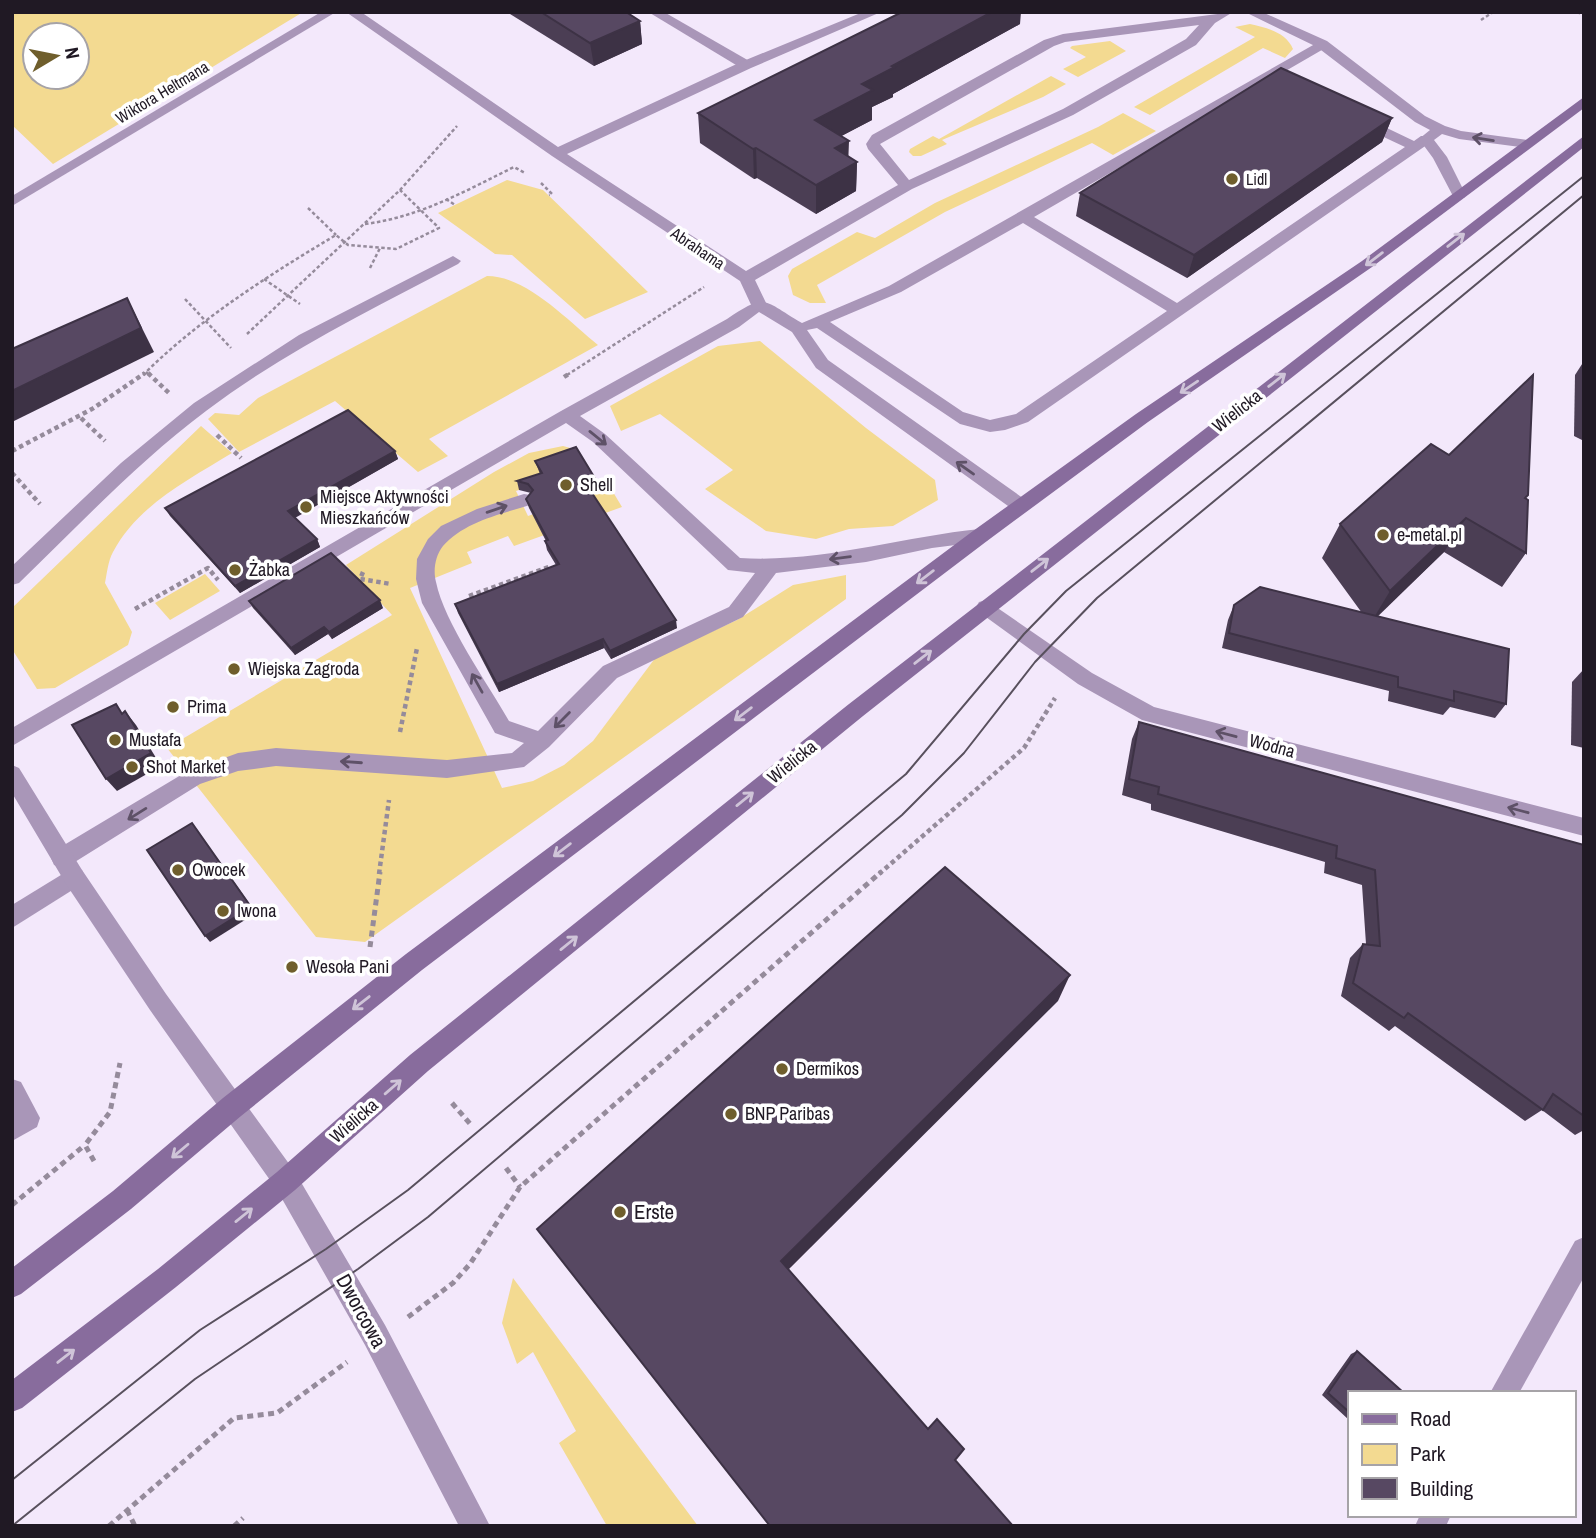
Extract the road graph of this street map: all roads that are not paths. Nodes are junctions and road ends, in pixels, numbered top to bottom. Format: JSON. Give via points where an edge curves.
{"nodes":[{"id":1,"x":330,"y":12,"type":"edge"},
{"id":2,"x":352,"y":12,"type":"edge"},
{"id":3,"x":658,"y":12,"type":"edge"},
{"id":4,"x":875,"y":12,"type":"edge"},
{"id":5,"x":1227,"y":12,"type":"edge"},
{"id":6,"x":1251,"y":12,"type":"edge"},
{"id":7,"x":1211,"y":20,"type":"junction"},
{"id":8,"x":1322,"y":44,"type":"junction"},
{"id":9,"x":746,"y":65,"type":"junction"},
{"id":10,"x":1584,"y":100,"type":"edge"},
{"id":11,"x":1343,"y":113,"type":"edge"},
{"id":12,"x":1440,"y":128,"type":"junction"},
{"id":13,"x":1584,"y":140,"type":"edge"},
{"id":14,"x":1419,"y":142,"type":"junction"},
{"id":15,"x":1527,"y":144,"type":"junction"},
{"id":16,"x":557,"y":153,"type":"junction"},
{"id":17,"x":907,"y":186,"type":"junction"},
{"id":18,"x":1459,"y":195,"type":"junction"},
{"id":19,"x":12,"y":202,"type":"edge"},
{"id":20,"x":1024,"y":217,"type":"junction"},
{"id":21,"x":453,"y":261,"type":"dead end"},
{"id":22,"x":746,"y":278,"type":"junction"},
{"id":23,"x":759,"y":305,"type":"junction"},
{"id":24,"x":1177,"y":310,"type":"junction"},
{"id":25,"x":820,"y":322,"type":"junction"},
{"id":26,"x":798,"y":328,"type":"junction"},
{"id":27,"x":566,"y":415,"type":"junction"},
{"id":28,"x":524,"y":500,"type":"edge"},
{"id":29,"x":1021,"y":506,"type":"junction"},
{"id":30,"x":980,"y":536,"type":"junction"},
{"id":31,"x":770,"y":567,"type":"junction"},
{"id":32,"x":12,"y":578,"type":"edge"},
{"id":33,"x":986,"y":607,"type":"junction"},
{"id":34,"x":12,"y":738,"type":"edge"},
{"id":35,"x":542,"y":741,"type":"junction"},
{"id":36,"x":12,"y":774,"type":"edge"},
{"id":37,"x":1584,"y":827,"type":"edge"},
{"id":38,"x":68,"y":868,"type":"junction"},
{"id":39,"x":12,"y":919,"type":"edge"},
{"id":40,"x":12,"y":1091,"type":"edge"},
{"id":41,"x":232,"y":1107,"type":"junction"},
{"id":42,"x":12,"y":1129,"type":"edge"},
{"id":43,"x":286,"y":1181,"type":"junction"},
{"id":44,"x":1584,"y":1250,"type":"edge"},
{"id":45,"x":12,"y":1285,"type":"edge"},
{"id":46,"x":1505,"y":1391,"type":"edge"},
{"id":47,"x":12,"y":1398,"type":"edge"},
{"id":48,"x":475,"y":1526,"type":"edge"}],
"edges":[{"from":1,"to":19,"type":"street","name":"Wiktora Heltmana"},
{"from":2,"to":16,"type":"street","name":"Abrahama"},
{"from":3,"to":9,"type":"street"},
{"from":4,"to":9,"type":"street"},
{"from":5,"to":7,"type":"street"},
{"from":6,"to":8,"type":"street"},
{"from":7,"to":17,"type":"street","via":[[1191,43],[1068,112]]},
{"from":7,"to":17,"type":"street","via":[[1049,43],[877,138],[874,149]]},
{"from":8,"to":12,"type":"street","via":[[1420,119]]},
{"from":8,"to":20,"type":"street"},
{"from":9,"to":16,"type":"street"},
{"from":10,"to":15,"type":"main road"},
{"from":11,"to":14,"type":"street"},
{"from":12,"to":14,"type":"street"},
{"from":15,"to":12,"type":"street","one_way":true},
{"from":33,"to":13,"type":"main road","name":"Wielicka","one_way":true},
{"from":14,"to":18,"type":"street","via":[[1440,157]]},
{"from":14,"to":24,"type":"street"},
{"from":15,"to":18,"type":"main road"},
{"from":16,"to":22,"type":"street","name":"Abrahama"},
{"from":17,"to":22,"type":"street"},
{"from":18,"to":29,"type":"main road","one_way":true},
{"from":20,"to":24,"type":"street"},
{"from":20,"to":25,"type":"street","via":[[895,289]]},
{"from":21,"to":32,"type":"street","via":[[324,327],[238,380],[169,432]]},
{"from":22,"to":23,"type":"street"},
{"from":23,"to":26,"type":"street"},
{"from":23,"to":27,"type":"street"},
{"from":24,"to":25,"type":"street","via":[[1022,418],[991,428],[957,416]]},
{"from":25,"to":26,"type":"street"},
{"from":29,"to":26,"type":"street","one_way":true,"via":[[822,364]]},
{"from":27,"to":31,"type":"street","one_way":true,"via":[[599,438],[736,565]]},
{"from":27,"to":34,"type":"street"},
{"from":35,"to":28,"type":"street","one_way":true,"via":[[502,727],[435,608],[424,570],[430,547],[458,522]]},
{"from":29,"to":30,"type":"main road"},
{"from":30,"to":31,"type":"street","one_way":true},
{"from":30,"to":41,"type":"main road","one_way":true,"via":[[365,999]]},
{"from":31,"to":35,"type":"street","one_way":true,"via":[[736,612],[610,672]]},
{"from":37,"to":33,"type":"street","name":"Wodna","one_way":true,"via":[[1149,714],[1076,674]]},
{"from":43,"to":33,"type":"main road","name":"Wielicka","one_way":true,"via":[[419,1063]]},
{"from":35,"to":38,"type":"street","one_way":true,"via":[[517,761],[447,769],[276,757],[238,762],[193,778]]},
{"from":36,"to":38,"type":"street"},
{"from":38,"to":39,"type":"street"},
{"from":38,"to":41,"type":"street"},
{"from":40,"to":42,"type":"street","via":[[28,1118]]},
{"from":41,"to":43,"type":"street","name":"Dworcowa"},
{"from":41,"to":45,"type":"main road","one_way":true},
{"from":47,"to":43,"type":"main road","name":"Wielicka","one_way":true},
{"from":43,"to":48,"type":"street","name":"Dworcowa","via":[[375,1335]]},
{"from":44,"to":46,"type":"street"}]}
